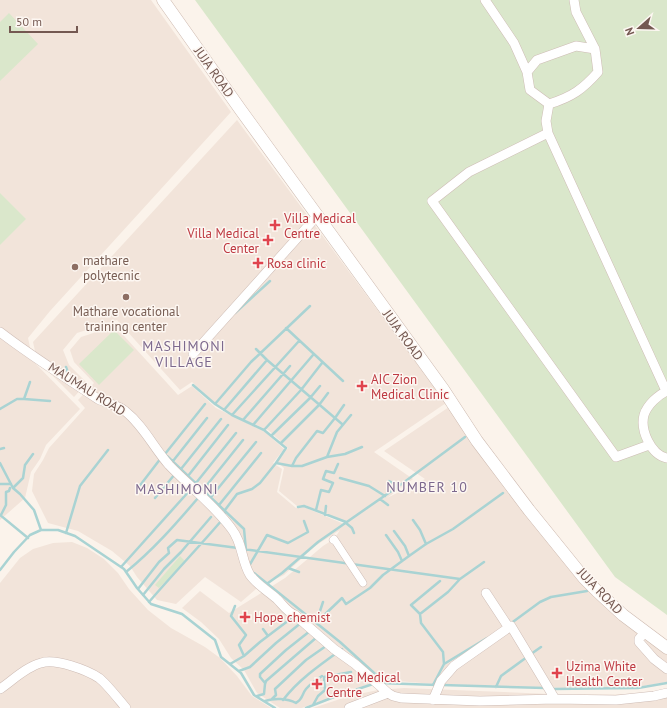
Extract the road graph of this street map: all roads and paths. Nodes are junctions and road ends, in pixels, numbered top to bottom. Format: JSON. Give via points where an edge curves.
{"nodes":[{"id":1,"x":163,"y":0,"type":"edge"},
{"id":2,"x":485,"y":0,"type":"edge"},
{"id":3,"x":574,"y":0,"type":"edge"},
{"id":4,"x":595,"y":49,"type":"junction"},
{"id":5,"x":527,"y":72,"type":"junction"},
{"id":6,"x":549,"y":104,"type":"junction"},
{"id":7,"x":548,"y":133,"type":"junction"},
{"id":8,"x":317,"y":216,"type":"junction"},
{"id":9,"x":0,"y":332,"type":"edge"},
{"id":10,"x":193,"y":354,"type":"dead end"},
{"id":11,"x":666,"y":391,"type":"edge"},
{"id":12,"x":649,"y":445,"type":"junction"},
{"id":13,"x":667,"y":458,"type":"edge"},
{"id":14,"x":333,"y":540,"type":"dead end"},
{"id":15,"x":363,"y":583,"type":"dead end"},
{"id":16,"x":486,"y":592,"type":"dead end"},
{"id":17,"x":509,"y":628,"type":"junction"},
{"id":18,"x":645,"y":632,"type":"junction"},
{"id":19,"x":667,"y":648,"type":"edge"},
{"id":20,"x":667,"y":669,"type":"edge"},
{"id":21,"x":0,"y":689,"type":"edge"},
{"id":22,"x":667,"y":693,"type":"edge"},
{"id":23,"x":390,"y":695,"type":"junction"},
{"id":24,"x":555,"y":699,"type":"junction"},
{"id":25,"x":433,"y":700,"type":"junction"},
{"id":26,"x":482,"y":705,"type":"edge"},
{"id":27,"x":126,"y":708,"type":"edge"},
{"id":28,"x":349,"y":708,"type":"edge"}],
"edges":[{"from":1,"to":8,"type":"main road","name":"JUJA ROAD"},
{"from":2,"to":5,"type":"street","via":[[514,43]]},
{"from":3,"to":4,"type":"street","via":[[576,12]]},
{"from":4,"to":5,"type":"street","via":[[576,46],[537,60]]},
{"from":4,"to":6,"type":"street","via":[[598,72],[585,86],[565,99]]},
{"from":5,"to":6,"type":"street","via":[[530,90]]},
{"from":6,"to":7,"type":"street","via":[[546,121]]},
{"from":7,"to":11,"type":"street"},
{"from":7,"to":12,"type":"street","via":[[469,172],[432,201],[616,456]]},
{"from":8,"to":10,"type":"street"},
{"from":8,"to":18,"type":"main road","name":"JUJA ROAD","via":[[529,510],[590,584],[620,613]]},
{"from":9,"to":23,"type":"street","name":"MAUMAU ROAD","via":[[24,351],[98,399],[117,405],[125,411],[170,466],[231,528],[242,549],[250,575],[257,584]]},
{"from":11,"to":12,"type":"street","via":[[653,400],[644,415],[644,430]]},
{"from":12,"to":13,"type":"street"},
{"from":14,"to":15,"type":"street"},
{"from":16,"to":17,"type":"street"},
{"from":17,"to":24,"type":"street","via":[[511,626]]},
{"from":17,"to":25,"type":"street","via":[[454,666],[441,681]]},
{"from":18,"to":19,"type":"main road","name":"JUJA ROAD"},
{"from":18,"to":20,"type":"street","via":[[639,642]]},
{"from":21,"to":27,"type":"street","via":[[34,665],[50,661],[77,668],[100,679]]},
{"from":22,"to":24,"type":"street","via":[[616,700]]},
{"from":23,"to":25,"type":"street"},
{"from":23,"to":28,"type":"street"},
{"from":24,"to":26,"type":"street"},
{"from":25,"to":26,"type":"street"}]}
